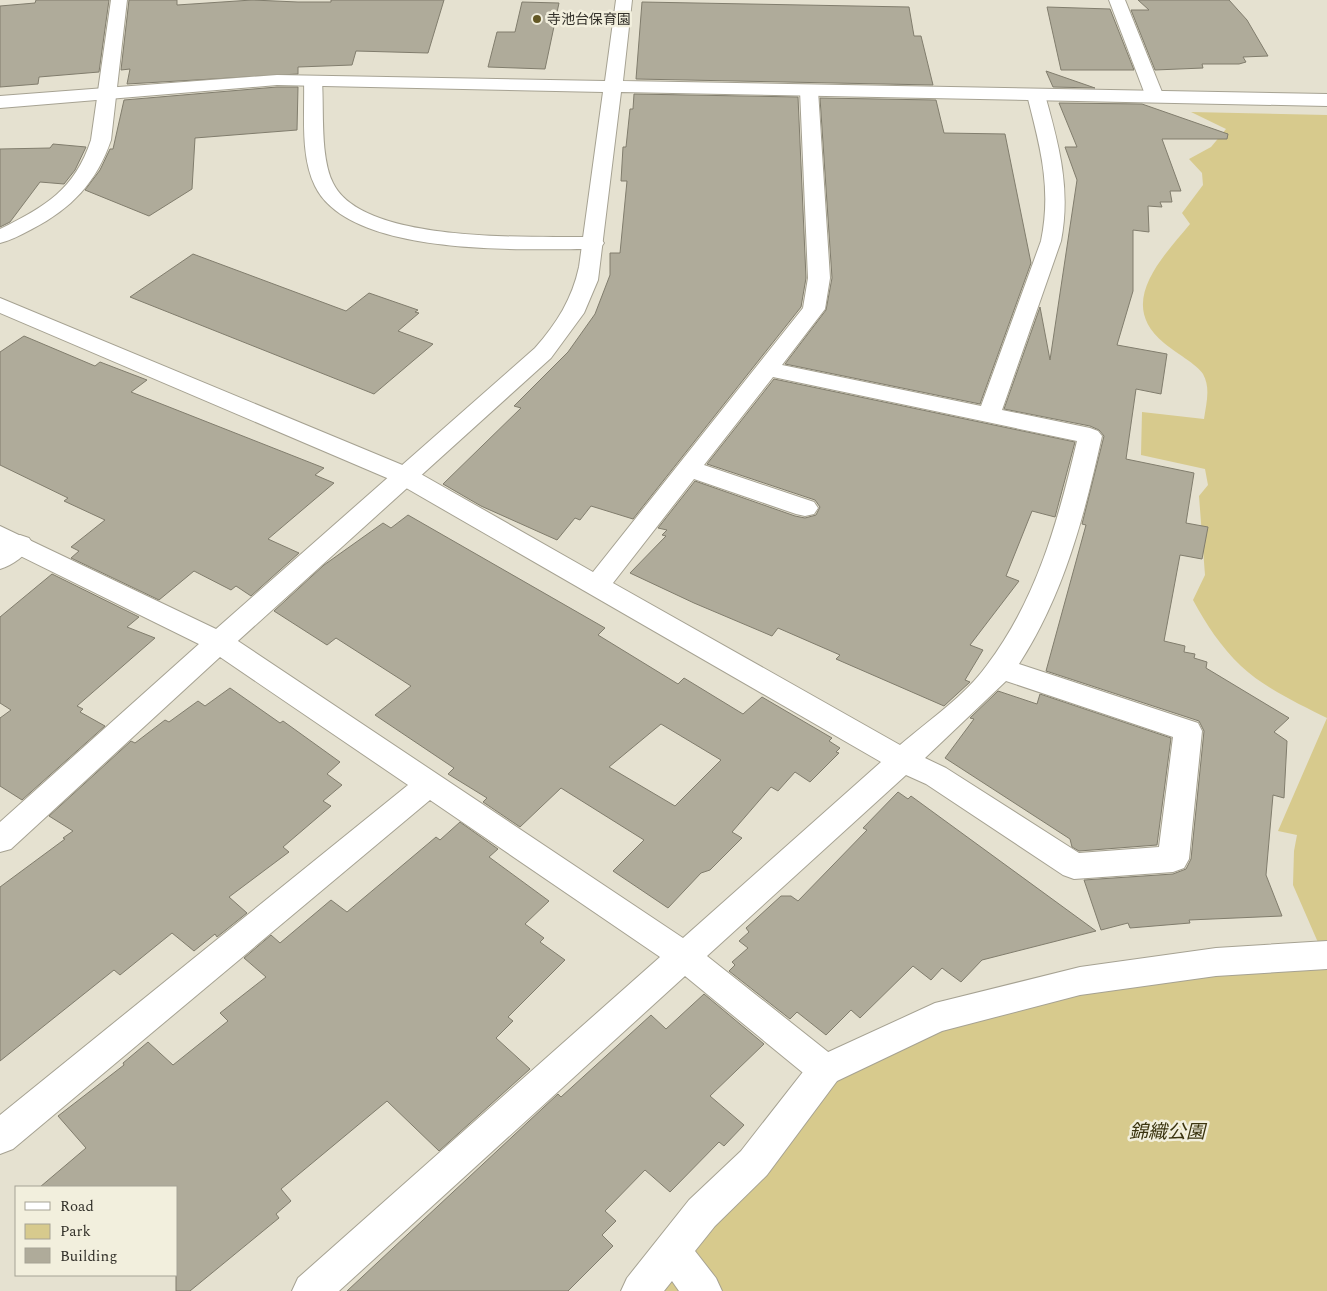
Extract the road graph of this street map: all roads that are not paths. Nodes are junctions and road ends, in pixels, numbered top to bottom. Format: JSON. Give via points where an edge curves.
{"nodes":[{"id":1,"x":119,"y":0,"type":"edge"},
{"id":2,"x":624,"y":0,"type":"edge"},
{"id":3,"x":1117,"y":0,"type":"edge"},
{"id":4,"x":313,"y":81,"type":"junction"},
{"id":5,"x":614,"y":86,"type":"junction"},
{"id":6,"x":809,"y":90,"type":"junction"},
{"id":7,"x":107,"y":93,"type":"junction"},
{"id":8,"x":1036,"y":95,"type":"junction"},
{"id":9,"x":1155,"y":97,"type":"junction"},
{"id":10,"x":1327,"y":100,"type":"edge"},
{"id":11,"x":0,"y":102,"type":"edge"},
{"id":12,"x":0,"y":238,"type":"edge"},
{"id":13,"x":594,"y":243,"type":"junction"},
{"id":14,"x":0,"y":305,"type":"edge"},
{"id":15,"x":769,"y":369,"type":"junction"},
{"id":16,"x":989,"y":415,"type":"junction"},
{"id":17,"x":690,"y":469,"type":"junction"},
{"id":18,"x":405,"y":476,"type":"junction"},
{"id":19,"x":805,"y":508,"type":"dead end"},
{"id":20,"x":7,"y":546,"type":"edge"},
{"id":21,"x":597,"y":585,"type":"junction"},
{"id":22,"x":219,"y":642,"type":"junction"},
{"id":23,"x":1000,"y":668,"type":"junction"},
{"id":24,"x":902,"y":760,"type":"junction"},
{"id":25,"x":429,"y":784,"type":"junction"},
{"id":26,"x":0,"y":840,"type":"edge"},
{"id":27,"x":1327,"y":955,"type":"edge"},
{"id":28,"x":684,"y":956,"type":"junction"},
{"id":29,"x":825,"y":1070,"type":"junction"},
{"id":30,"x":0,"y":1137,"type":"edge"},
{"id":31,"x":672,"y":1251,"type":"junction"},
{"id":32,"x":310,"y":1291,"type":"edge"},
{"id":33,"x":640,"y":1291,"type":"edge"},
{"id":34,"x":703,"y":1291,"type":"edge"}],
"edges":[{"from":1,"to":7,"type":"street"},
{"from":2,"to":5,"type":"street"},
{"from":3,"to":9,"type":"street"},
{"from":4,"to":5,"type":"street"},
{"from":4,"to":7,"type":"street","via":[[246,82]]},
{"from":4,"to":13,"type":"street","via":[[319,173],[326,189],[357,216],[375,225],[460,240]]},
{"from":5,"to":6,"type":"street"},
{"from":5,"to":13,"type":"street"},
{"from":6,"to":8,"type":"street"},
{"from":6,"to":15,"type":"street","via":[[818,294],[814,309]]},
{"from":7,"to":11,"type":"street"},
{"from":7,"to":12,"type":"street","via":[[102,140],[90,173],[65,199]]},
{"from":8,"to":9,"type":"street"},
{"from":8,"to":16,"type":"street","via":[[1057,182],[1056,224]]},
{"from":9,"to":10,"type":"street"},
{"from":13,"to":18,"type":"street","via":[[587,289],[564,330],[543,353]]},
{"from":14,"to":18,"type":"street"},
{"from":15,"to":16,"type":"street"},
{"from":15,"to":17,"type":"street"},
{"from":16,"to":23,"type":"street","via":[[1090,436],[1072,514],[1048,585],[1020,639]]},
{"from":17,"to":19,"type":"street"},
{"from":17,"to":21,"type":"street"},
{"from":18,"to":21,"type":"street"},
{"from":18,"to":22,"type":"street"},
{"from":20,"to":22,"type":"street"},
{"from":21,"to":24,"type":"street"},
{"from":22,"to":25,"type":"street"},
{"from":22,"to":26,"type":"street"},
{"from":23,"to":24,"type":"street"},
{"from":23,"to":24,"type":"street","via":[[1188,731],[1173,859],[1074,866],[936,776]]},
{"from":24,"to":28,"type":"street"},
{"from":25,"to":28,"type":"street"},
{"from":25,"to":30,"type":"street"},
{"from":27,"to":29,"type":"street","via":[[1216,962],[1080,982],[1008,998],[935,1018]]},
{"from":28,"to":29,"type":"street"},
{"from":28,"to":32,"type":"street"},
{"from":29,"to":31,"type":"street","via":[[754,1163],[702,1213]]},
{"from":31,"to":33,"type":"street"},
{"from":31,"to":34,"type":"street"}]}
